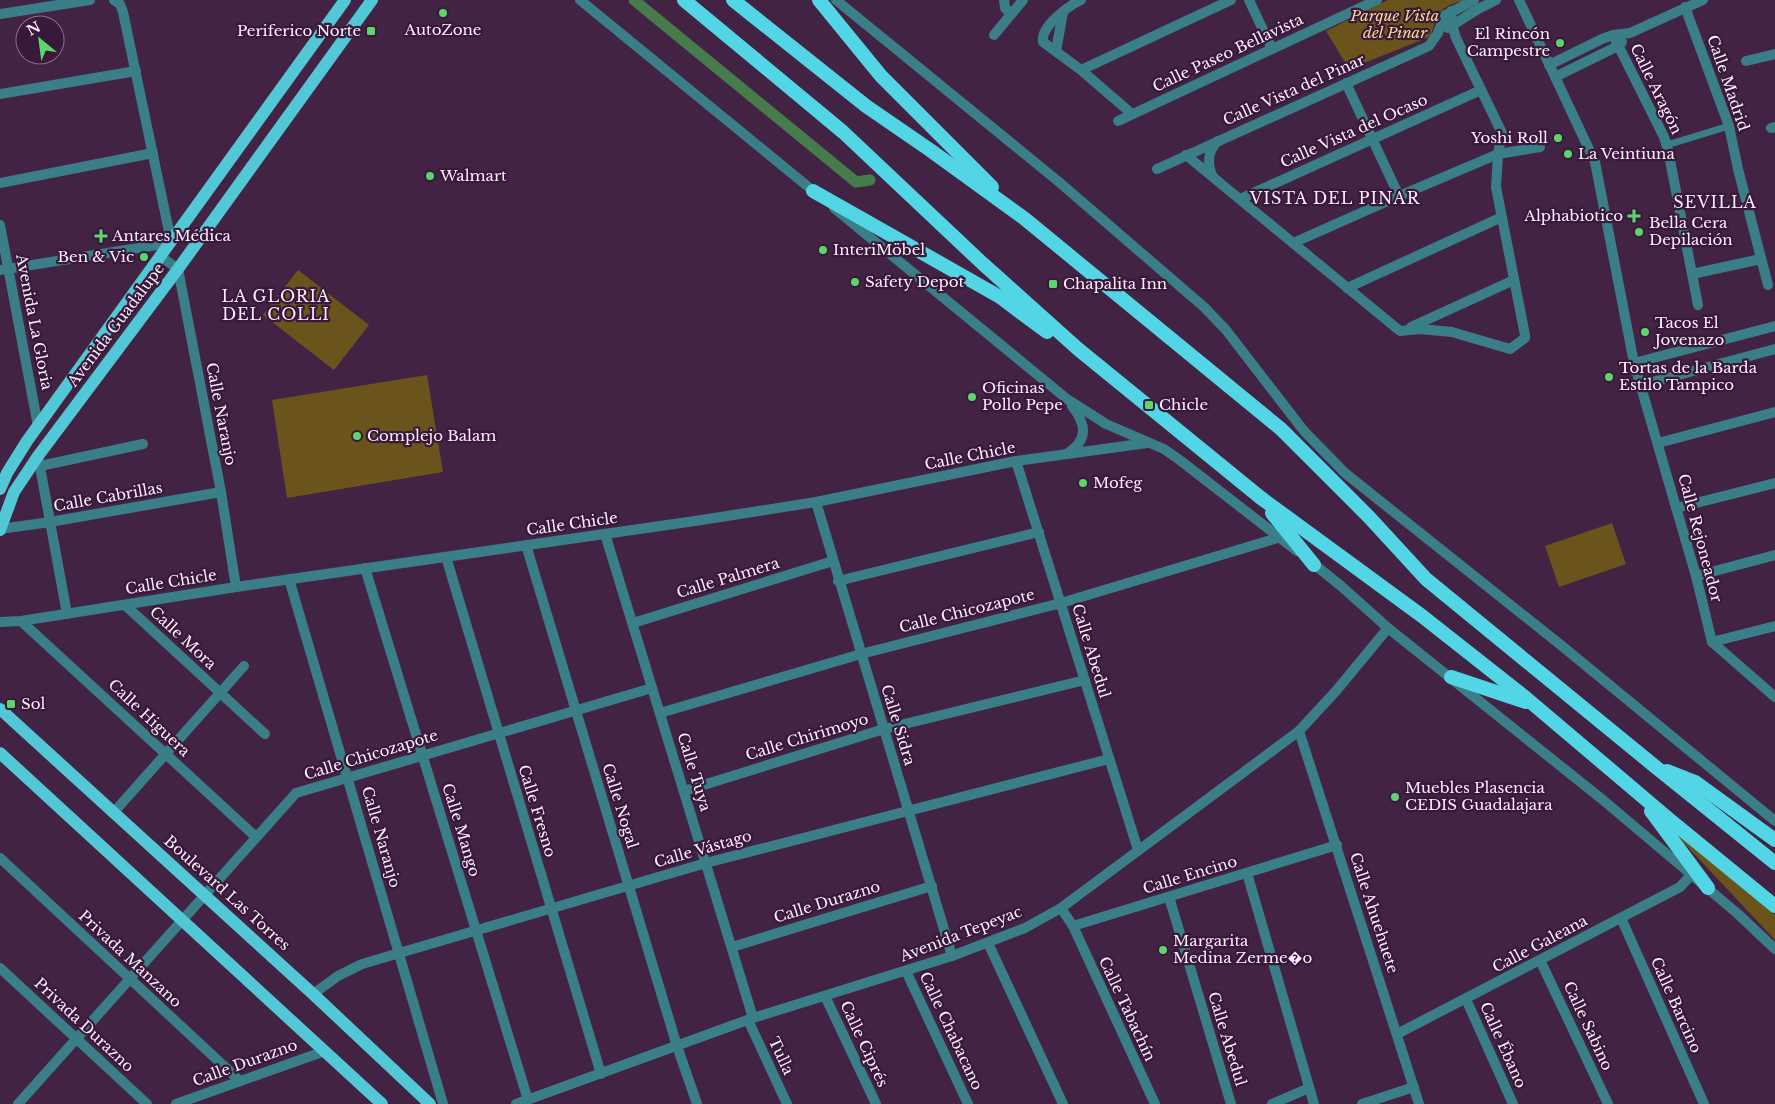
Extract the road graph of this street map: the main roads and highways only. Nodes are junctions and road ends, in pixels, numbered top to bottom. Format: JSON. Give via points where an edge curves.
{"nodes":[{"id":1,"x":345,"y":0,"type":"edge"},
{"id":2,"x":372,"y":0,"type":"edge"},
{"id":3,"x":684,"y":0,"type":"edge"},
{"id":4,"x":733,"y":0,"type":"edge"},
{"id":5,"x":819,"y":0,"type":"edge"},
{"id":6,"x":813,"y":191,"type":"road end"},
{"id":7,"x":1024,"y":219,"type":"junction"},
{"id":8,"x":1078,"y":349,"type":"junction"},
{"id":9,"x":0,"y":489,"type":"edge"},
{"id":10,"x":1261,"y":498,"type":"junction"},
{"id":11,"x":0,"y":529,"type":"edge"},
{"id":12,"x":1314,"y":564,"type":"road end"},
{"id":13,"x":1451,"y":677,"type":"road end"},
{"id":14,"x":1534,"y":705,"type":"junction"},
{"id":15,"x":0,"y":709,"type":"edge"},
{"id":16,"x":0,"y":753,"type":"edge"},
{"id":17,"x":1652,"y":764,"type":"junction"},
{"id":18,"x":1637,"y":793,"type":"junction"},
{"id":19,"x":1775,"y":840,"type":"edge"},
{"id":20,"x":1775,"y":863,"type":"edge"},
{"id":21,"x":1708,"y":888,"type":"road end"},
{"id":22,"x":1775,"y":906,"type":"edge"},
{"id":23,"x":382,"y":1104,"type":"edge"},
{"id":24,"x":430,"y":1104,"type":"edge"}],
"edges":[{"from":1,"to":9,"type":"main road","name":"Avenida Guadalupe","via":[[38,426]]},
{"from":2,"to":11,"type":"main road","name":"Avenida Guadalupe","via":[[14,492]]},
{"from":3,"to":8,"type":"highway","via":[[843,132],[982,264]]},
{"from":4,"to":7,"type":"highway","via":[[866,106]]},
{"from":5,"to":7,"type":"highway","via":[[881,76]]},
{"from":6,"to":8,"type":"highway","via":[[1000,296],[1040,328]]},
{"from":7,"to":17,"type":"highway","via":[[1281,429],[1426,579]]},
{"from":8,"to":10,"type":"highway"},
{"from":10,"to":12,"type":"highway"},
{"from":10,"to":14,"type":"highway","via":[[1422,616]]},
{"from":13,"to":14,"type":"highway"},
{"from":14,"to":18,"type":"highway"},
{"from":15,"to":24,"type":"main road","name":"Boulevard Las Torres"},
{"from":16,"to":23,"type":"main road"},
{"from":17,"to":19,"type":"highway","via":[[1695,782]]},
{"from":17,"to":20,"type":"highway"},
{"from":18,"to":21,"type":"highway"},
{"from":18,"to":22,"type":"highway"}]}
